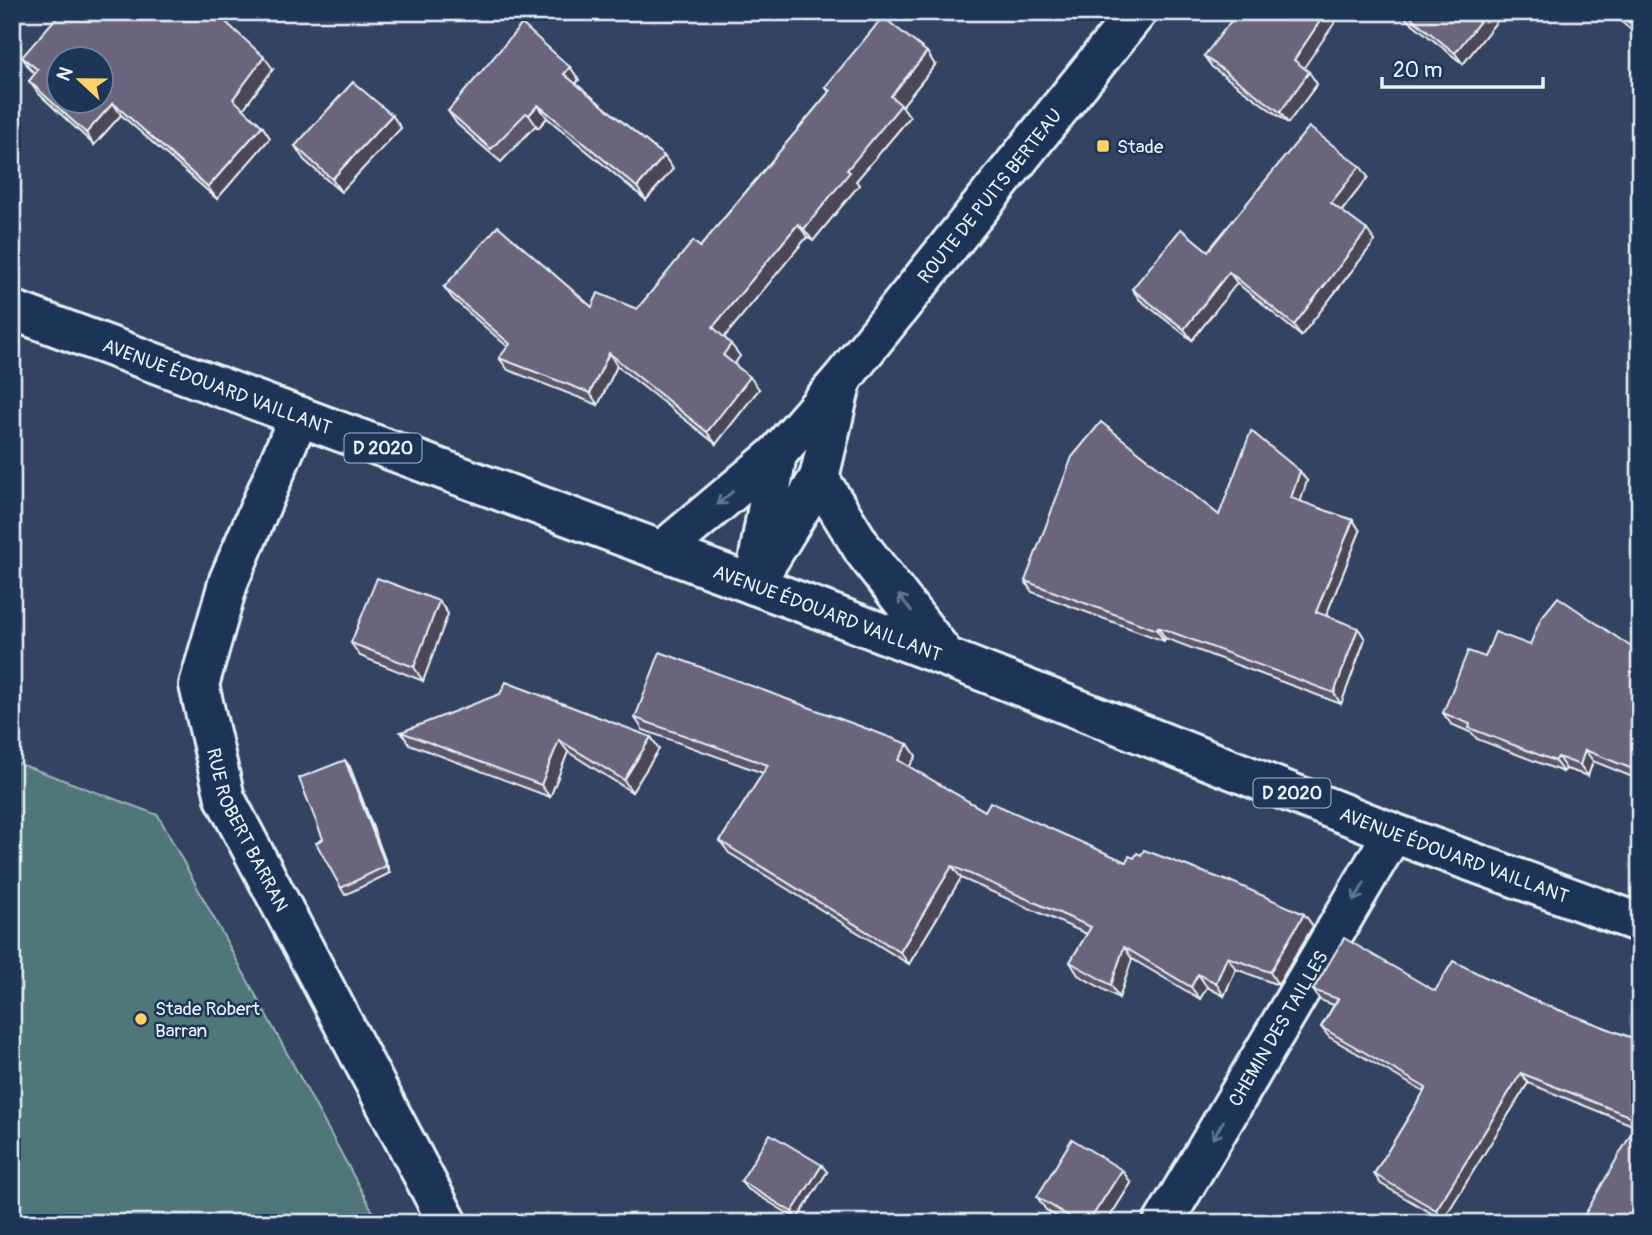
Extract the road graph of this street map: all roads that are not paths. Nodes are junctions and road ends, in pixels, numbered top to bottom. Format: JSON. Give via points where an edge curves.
{"nodes":[{"id":1,"x":1137,"y":12,"type":"edge"},
{"id":2,"x":12,"y":310,"type":"edge"},
{"id":3,"x":842,"y":379,"type":"junction"},
{"id":4,"x":299,"y":416,"type":"junction"},
{"id":5,"x":777,"y":454,"type":"junction"},
{"id":6,"x":819,"y":478,"type":"junction"},
{"id":7,"x":662,"y":551,"type":"junction"},
{"id":8,"x":754,"y":585,"type":"junction"},
{"id":9,"x":946,"y":657,"type":"junction"},
{"id":10,"x":1393,"y":833,"type":"junction"},
{"id":11,"x":1640,"y":923,"type":"edge"},
{"id":12,"x":448,"y":1223,"type":"edge"},
{"id":13,"x":1163,"y":1223,"type":"edge"}],
"edges":[{"from":1,"to":3,"type":"street","name":"ROUTE DE PUITS BERTEAU"},
{"from":2,"to":4,"type":"street","name":"AVENUE ÉDOUARD VAILLANT","number":"D 2020"},
{"from":3,"to":5,"type":"street","name":"ROUTE DE PUITS BERTEAU"},
{"from":3,"to":6,"type":"street","name":"ROUTE DE PUITS BERTEAU"},
{"from":4,"to":7,"type":"street","name":"AVENUE ÉDOUARD VAILLANT","number":"D 2020"},
{"from":4,"to":12,"type":"street","name":"RUE ROBERT BARRAN","via":[[229,580],[199,685],[225,798]]},
{"from":5,"to":7,"type":"street","name":"ROUTE DE PUITS BERTEAU","one_way":true},
{"from":5,"to":8,"type":"street"},
{"from":6,"to":8,"type":"street","name":"ROUTE DE PUITS BERTEAU"},
{"from":9,"to":6,"type":"street","one_way":true,"via":[[864,551]]},
{"from":7,"to":8,"type":"street","name":"AVENUE ÉDOUARD VAILLANT","number":"D 2020"},
{"from":8,"to":9,"type":"street","name":"AVENUE ÉDOUARD VAILLANT","number":"D 2020"},
{"from":9,"to":10,"type":"street","name":"AVENUE ÉDOUARD VAILLANT","number":"D 2020"},
{"from":10,"to":11,"type":"street","name":"AVENUE ÉDOUARD VAILLANT","number":"D 2020"},
{"from":10,"to":13,"type":"street","name":"CHEMIN DES TAILLES","one_way":true}]}
